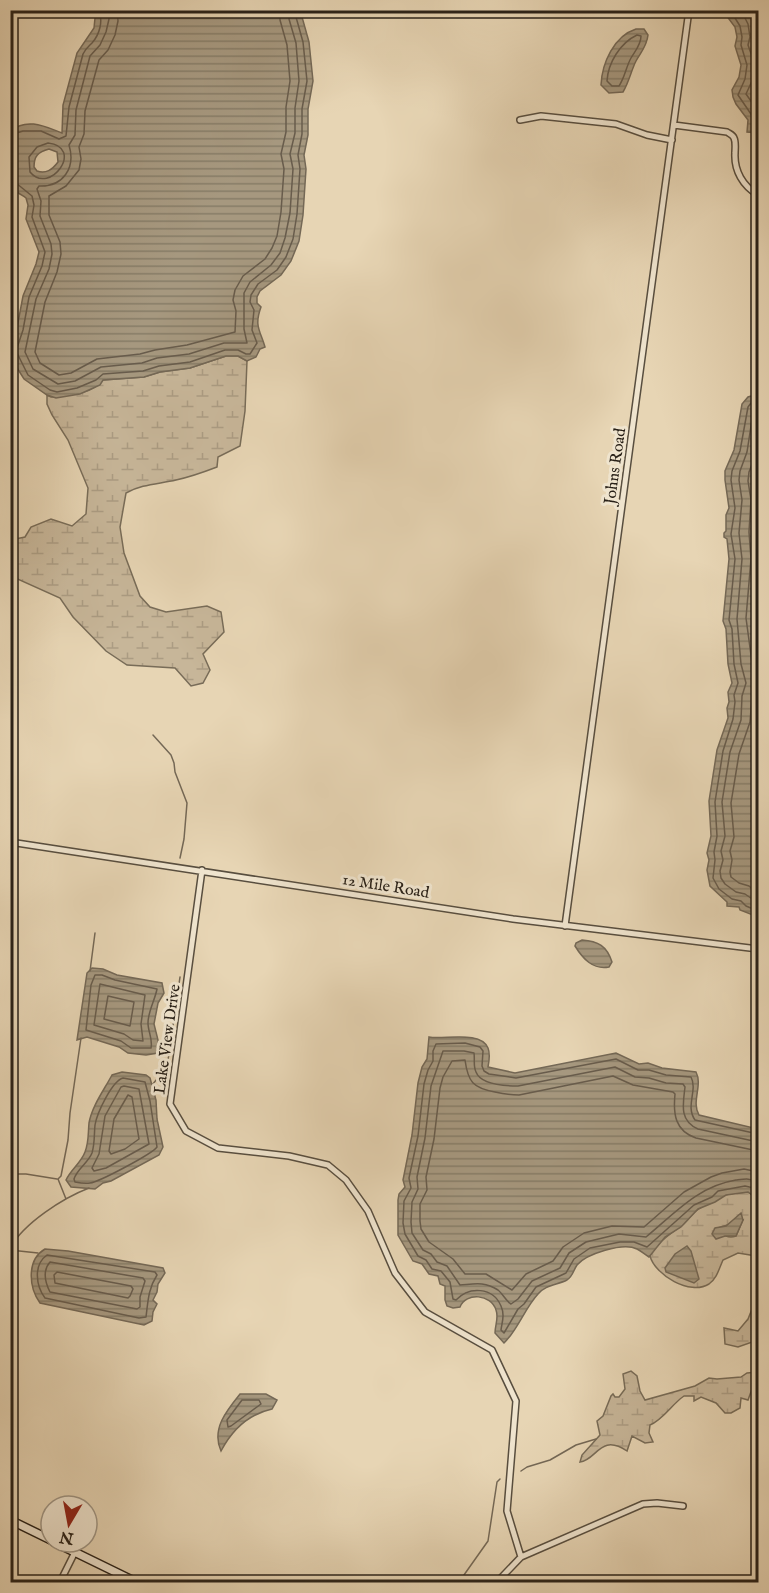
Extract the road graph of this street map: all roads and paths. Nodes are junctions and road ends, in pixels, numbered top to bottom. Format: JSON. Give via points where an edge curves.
{"nodes":[{"id":1,"x":689,"y":10,"type":"edge"},
{"id":2,"x":520,"y":120,"type":"dead end"},
{"id":3,"x":674,"y":125,"type":"junction"},
{"id":4,"x":672,"y":140,"type":"junction"},
{"id":5,"x":759,"y":195,"type":"edge"},
{"id":6,"x":10,"y":842,"type":"edge"},
{"id":7,"x":202,"y":870,"type":"junction"},
{"id":8,"x":565,"y":926,"type":"junction"},
{"id":9,"x":759,"y":949,"type":"edge"},
{"id":10,"x":683,"y":1506,"type":"dead end"},
{"id":11,"x":10,"y":1520,"type":"edge"},
{"id":12,"x":39,"y":1534,"type":"edge"},
{"id":13,"x":74,"y":1554,"type":"edge"},
{"id":14,"x":79,"y":1554,"type":"edge"},
{"id":15,"x":521,"y":1557,"type":"junction"},
{"id":16,"x":60,"y":1582,"type":"edge"},
{"id":17,"x":136,"y":1582,"type":"edge"},
{"id":18,"x":497,"y":1582,"type":"edge"}],
"edges":[{"from":1,"to":3,"type":"street","name":"Johns Road"},
{"from":2,"to":4,"type":"street","via":[[541,116],[616,124]]},
{"from":3,"to":4,"type":"street","name":"Johns Road"},
{"from":3,"to":5,"type":"street","via":[[732,135],[739,176]]},
{"from":4,"to":8,"type":"street","name":"Johns Road"},
{"from":6,"to":7,"type":"street","name":"12 Mile Road"},
{"from":7,"to":8,"type":"street","name":"12 Mile Road"},
{"from":7,"to":15,"type":"street","name":"Lake View Drive","via":[[170,1104],[186,1131],[218,1148],[328,1165],[346,1180],[368,1211],[395,1273],[425,1312],[492,1350],[516,1401],[507,1511]]},
{"from":8,"to":9,"type":"street","name":"12 Mile Road"},
{"from":10,"to":15,"type":"street","via":[[643,1503]]},
{"from":11,"to":12,"type":"main road"},
{"from":13,"to":16,"type":"street"},
{"from":14,"to":17,"type":"main road"},
{"from":15,"to":18,"type":"street"}]}
